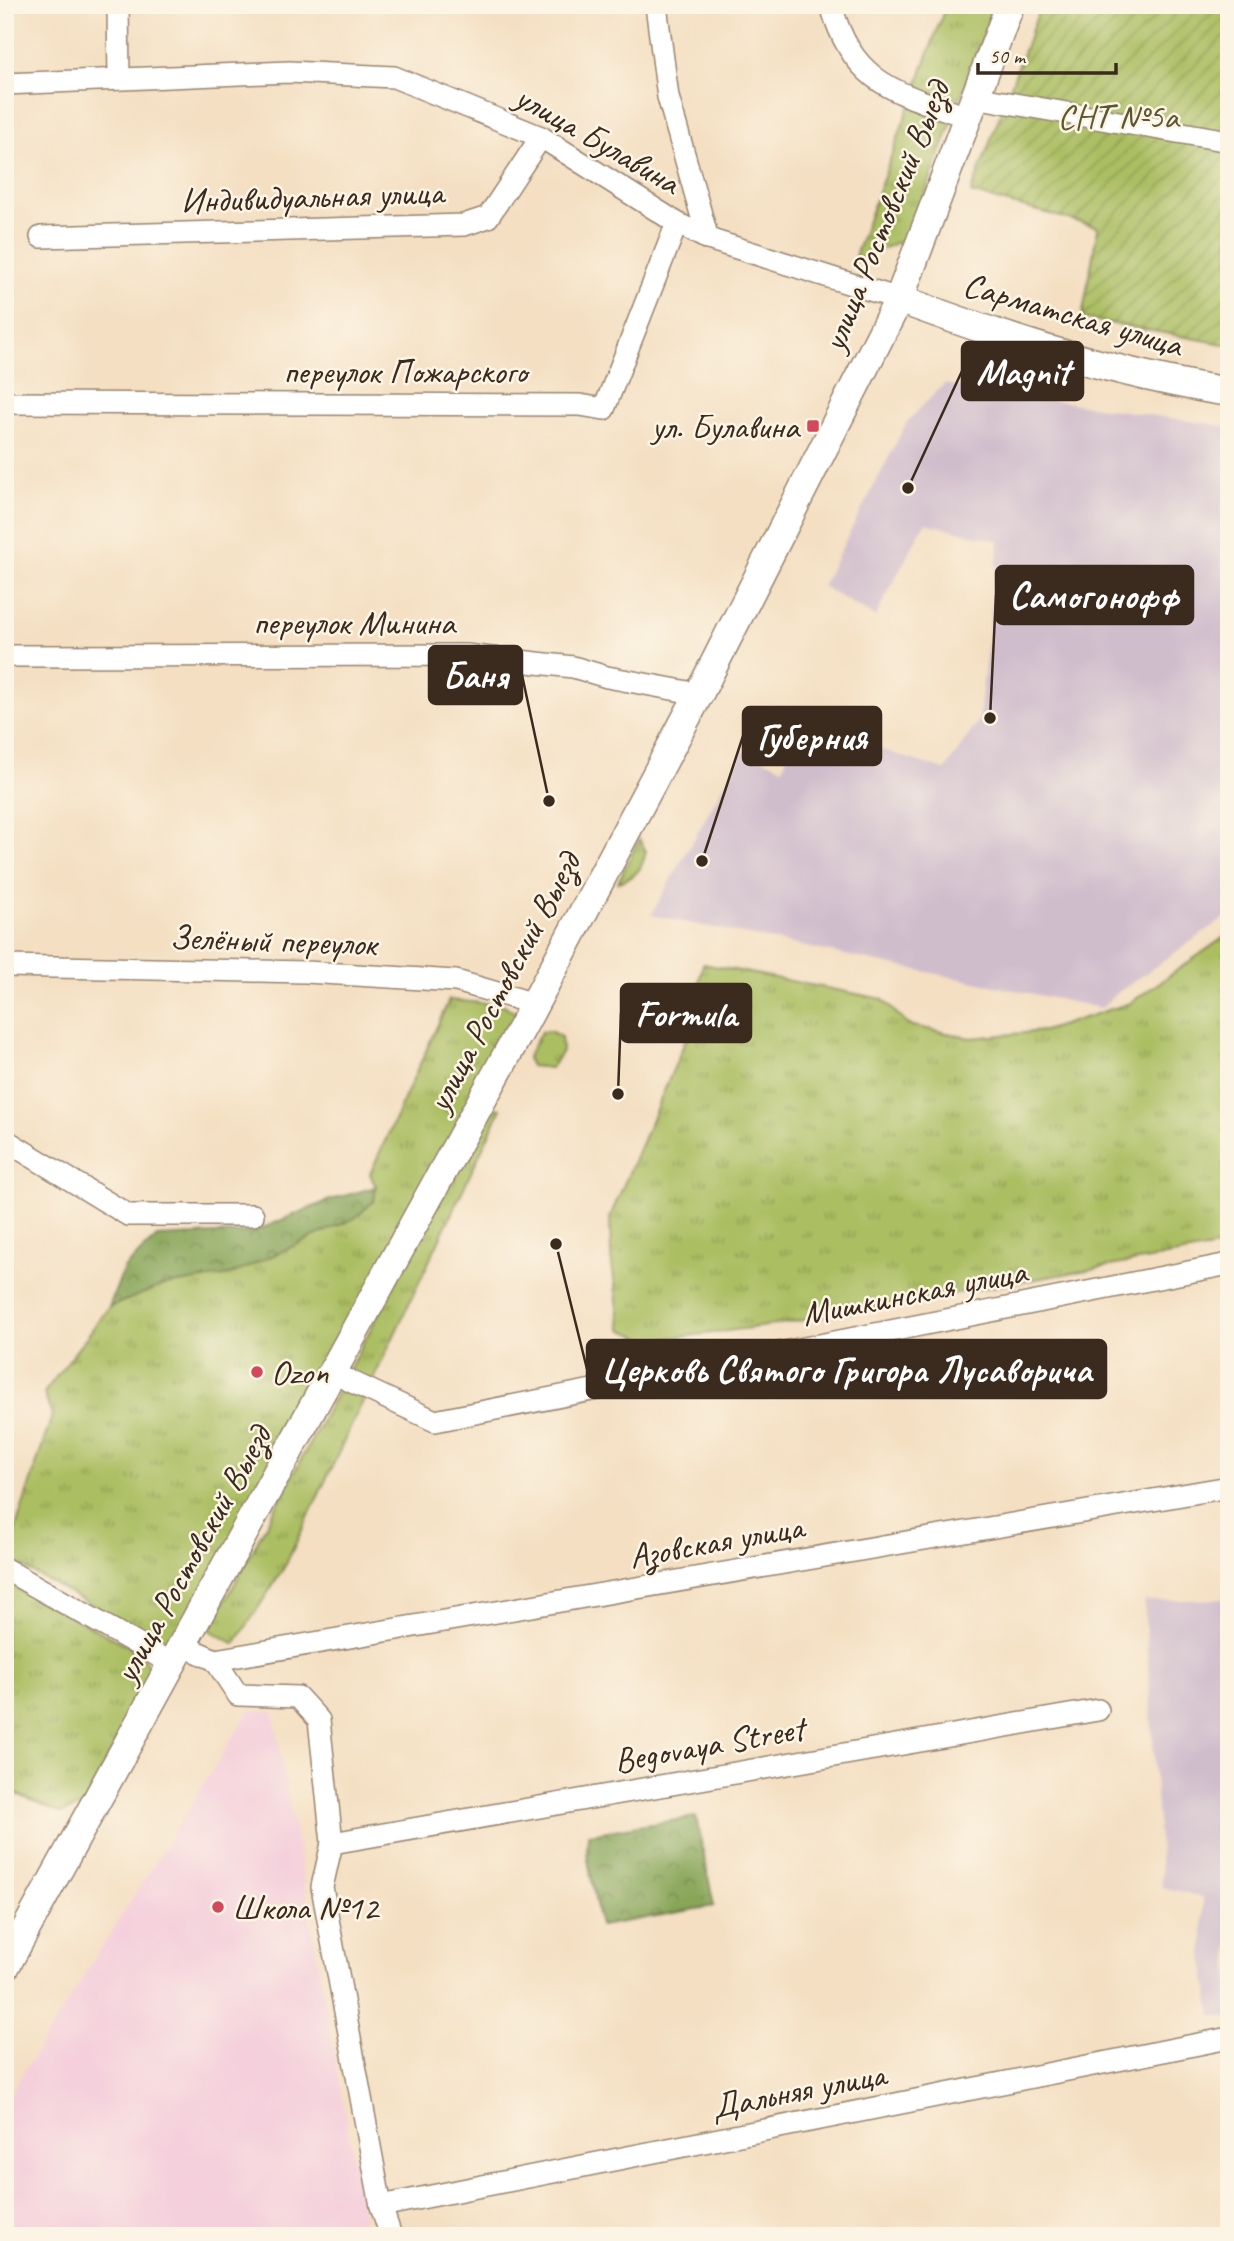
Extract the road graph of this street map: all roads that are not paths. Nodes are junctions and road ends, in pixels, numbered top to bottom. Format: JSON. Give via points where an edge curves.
{"nodes":[{"id":1,"x":118,"y":5,"type":"edge"},
{"id":2,"x":831,"y":5,"type":"edge"},
{"id":3,"x":1010,"y":5,"type":"edge"},
{"id":4,"x":653,"y":7,"type":"edge"},
{"id":5,"x":119,"y":79,"type":"junction"},
{"id":6,"x":5,"y":84,"type":"edge"},
{"id":7,"x":971,"y":107,"type":"junction"},
{"id":8,"x":541,"y":137,"type":"junction"},
{"id":9,"x":1229,"y":141,"type":"edge"},
{"id":10,"x":677,"y":223,"type":"junction"},
{"id":11,"x":41,"y":237,"type":"dead end"},
{"id":12,"x":708,"y":239,"type":"junction"},
{"id":13,"x":898,"y":299,"type":"junction"},
{"id":14,"x":1229,"y":392,"type":"edge"},
{"id":15,"x":5,"y":402,"type":"edge"},
{"id":16,"x":5,"y":656,"type":"edge"},
{"id":17,"x":699,"y":694,"type":"junction"},
{"id":18,"x":5,"y":966,"type":"edge"},
{"id":19,"x":535,"y":1004,"type":"junction"},
{"id":20,"x":5,"y":1140,"type":"edge"},
{"id":21,"x":253,"y":1215,"type":"dead end"},
{"id":22,"x":1229,"y":1264,"type":"edge"},
{"id":23,"x":333,"y":1373,"type":"junction"},
{"id":24,"x":1229,"y":1487,"type":"edge"},
{"id":25,"x":5,"y":1570,"type":"edge"},
{"id":26,"x":179,"y":1655,"type":"junction"},
{"id":27,"x":215,"y":1660,"type":"junction"},
{"id":28,"x":1098,"y":1710,"type":"dead end"},
{"id":29,"x":332,"y":1843,"type":"junction"},
{"id":30,"x":5,"y":1967,"type":"edge"},
{"id":31,"x":1229,"y":2038,"type":"edge"},
{"id":32,"x":381,"y":2206,"type":"junction"},
{"id":33,"x":391,"y":2236,"type":"edge"}],
"edges":[{"from":1,"to":5,"type":"street"},
{"from":2,"to":7,"type":"street","via":[[843,42],[866,72],[898,93]]},
{"from":3,"to":7,"type":"main road","name":"улица Ростовский Выезд"},
{"from":4,"to":12,"type":"street","via":[[668,97]]},
{"from":5,"to":6,"type":"street","name":"улица Булавина"},
{"from":5,"to":8,"type":"street","name":"улица Булавина","via":[[289,72],[394,77]]},
{"from":7,"to":9,"type":"street"},
{"from":7,"to":13,"type":"main road","name":"улица Ростовский Выезд"},
{"from":8,"to":10,"type":"street","name":"улица Булавина"},
{"from":8,"to":11,"type":"street","name":"Индивидуальная улица","via":[[488,217],[464,226]]},
{"from":10,"to":12,"type":"street","name":"улица Булавина"},
{"from":10,"to":15,"type":"street","name":"переулок Пожарского","via":[[604,409],[567,405]]},
{"from":12,"to":13,"type":"street","name":"улица Булавина"},
{"from":13,"to":14,"type":"main road","name":"Сарматская улица","via":[[1107,369]]},
{"from":13,"to":17,"type":"main road","name":"улица Ростовский Выезд"},
{"from":16,"to":17,"type":"street","name":"переулок Минина","via":[[466,655],[573,667]]},
{"from":17,"to":19,"type":"main road","name":"улица Ростовский Выезд"},
{"from":18,"to":19,"type":"street","name":"Зелёный переулок","via":[[306,972],[456,981]]},
{"from":19,"to":23,"type":"main road","name":"улица Ростовский Выезд"},
{"from":20,"to":21,"type":"street","via":[[128,1214]]},
{"from":22,"to":23,"type":"street","name":"Мишкинская улица","via":[[435,1421]]},
{"from":23,"to":26,"type":"main road","name":"улица Ростовский Выезд"},
{"from":24,"to":27,"type":"street","name":"Азовская улица"},
{"from":25,"to":26,"type":"street"},
{"from":26,"to":27,"type":"street"},
{"from":26,"to":30,"type":"main road","name":"улица Ростовский Выезд"},
{"from":27,"to":29,"type":"street","via":[[238,1695],[298,1697],[319,1720]]},
{"from":28,"to":29,"type":"street","name":"Begovaya Street"},
{"from":29,"to":32,"type":"street","via":[[322,1887]]},
{"from":31,"to":32,"type":"street","name":"Дальняя улица"},
{"from":32,"to":33,"type":"street"}]}
